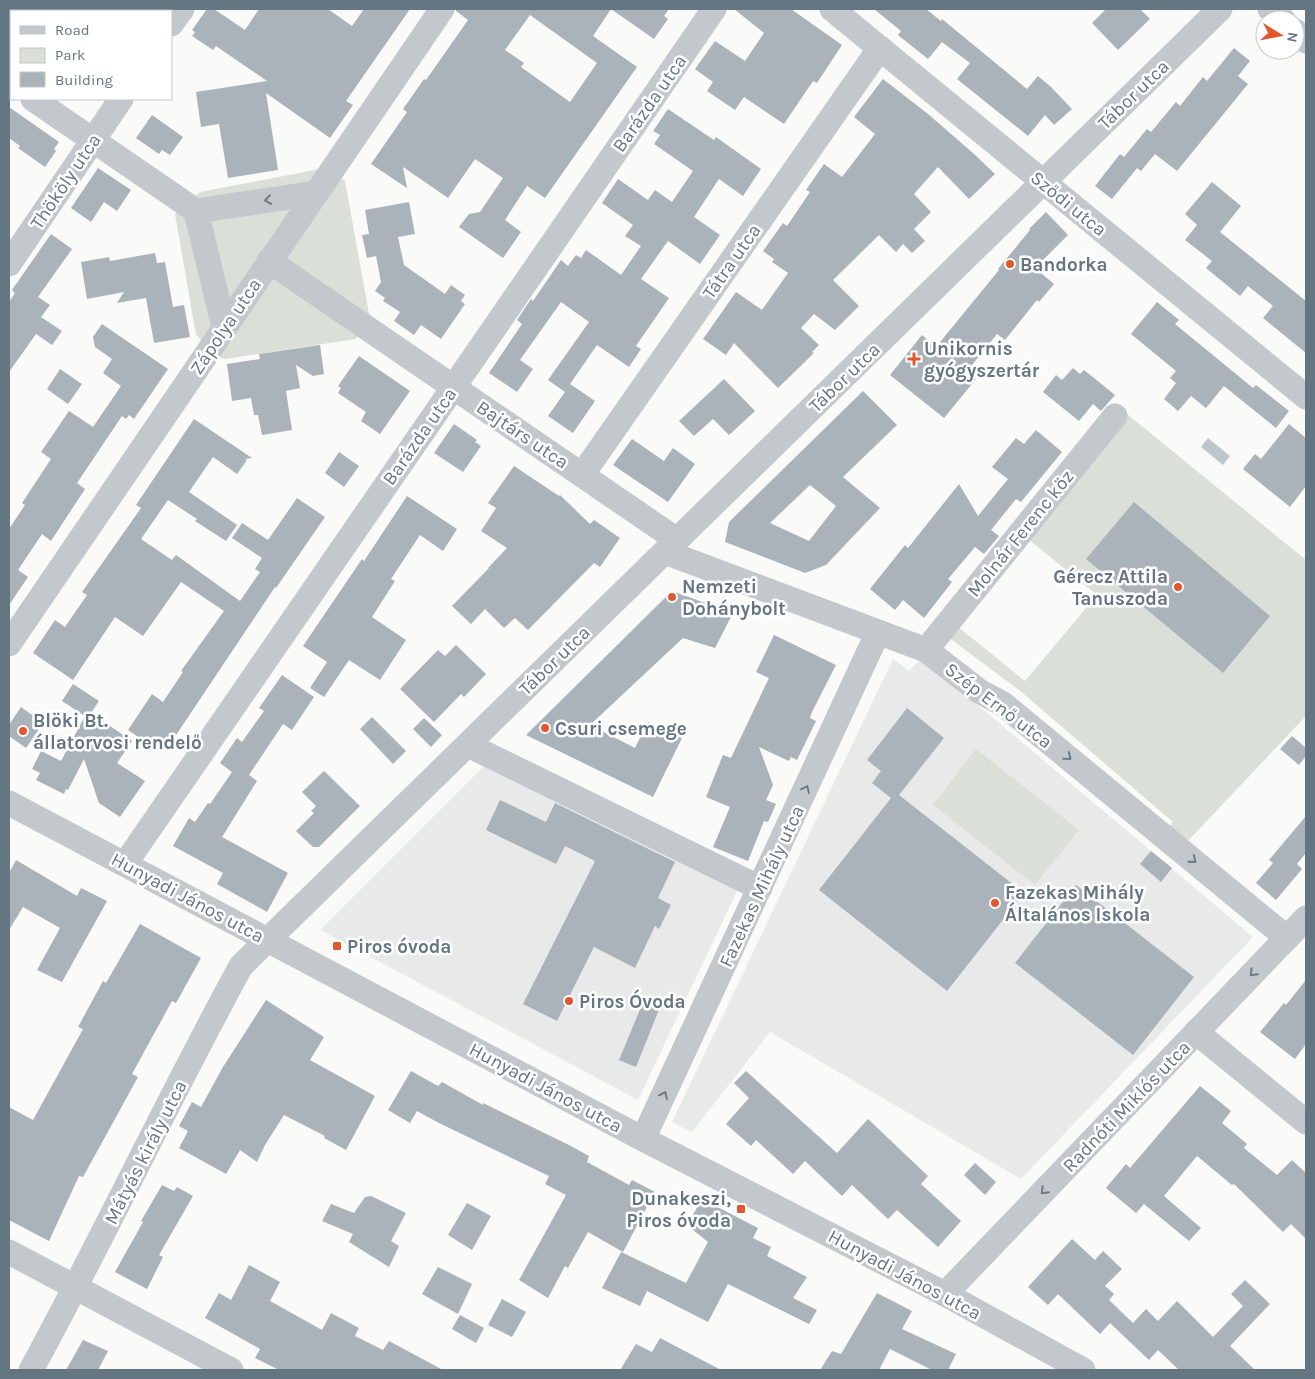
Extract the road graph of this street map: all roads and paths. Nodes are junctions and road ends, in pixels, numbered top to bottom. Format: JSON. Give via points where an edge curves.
{"nodes":[{"id":1,"x":182,"y":9,"type":"edge"},
{"id":2,"x":442,"y":9,"type":"edge"},
{"id":3,"x":714,"y":9,"type":"edge"},
{"id":4,"x":832,"y":9,"type":"edge"},
{"id":5,"x":1220,"y":9,"type":"edge"},
{"id":6,"x":172,"y":23,"type":"edge"},
{"id":7,"x":880,"y":48,"type":"junction"},
{"id":8,"x":33,"y":100,"type":"edge"},
{"id":9,"x":120,"y":100,"type":"edge"},
{"id":10,"x":93,"y":140,"type":"junction"},
{"id":11,"x":1043,"y":182,"type":"junction"},
{"id":12,"x":316,"y":193,"type":"junction"},
{"id":13,"x":196,"y":210,"type":"junction"},
{"id":14,"x":269,"y":261,"type":"junction"},
{"id":15,"x":9,"y":264,"type":"edge"},
{"id":16,"x":224,"y":327,"type":"junction"},
{"id":17,"x":453,"y":386,"type":"junction"},
{"id":18,"x":1306,"y":397,"type":"edge"},
{"id":19,"x":1115,"y":416,"type":"dead end"},
{"id":20,"x":582,"y":475,"type":"junction"},
{"id":21,"x":671,"y":546,"type":"junction"},
{"id":22,"x":878,"y":632,"type":"junction"},
{"id":23,"x":9,"y":644,"type":"edge"},
{"id":24,"x":926,"y":650,"type":"junction"},
{"id":25,"x":468,"y":745,"type":"junction"},
{"id":26,"x":9,"y":803,"type":"edge"},
{"id":27,"x":125,"y":864,"type":"junction"},
{"id":28,"x":760,"y":888,"type":"junction"},
{"id":29,"x":1306,"y":918,"type":"edge"},
{"id":30,"x":1287,"y":938,"type":"junction"},
{"id":31,"x":268,"y":940,"type":"junction"},
{"id":32,"x":1196,"y":1032,"type":"junction"},
{"id":33,"x":1306,"y":1122,"type":"edge"},
{"id":34,"x":643,"y":1139,"type":"junction"},
{"id":35,"x":9,"y":1252,"type":"edge"},
{"id":36,"x":76,"y":1288,"type":"junction"},
{"id":37,"x":945,"y":1294,"type":"junction"},
{"id":38,"x":31,"y":1370,"type":"edge"},
{"id":39,"x":231,"y":1370,"type":"edge"},
{"id":40,"x":1083,"y":1370,"type":"edge"}],
"edges":[{"from":1,"to":6,"type":"street"},
{"from":2,"to":12,"type":"street","name":"Zápolya utca"},
{"from":3,"to":17,"type":"street","name":"Barázda utca"},
{"from":4,"to":7,"type":"street","name":"Sződi utca"},
{"from":5,"to":11,"type":"street","name":"Tábor utca"},
{"from":7,"to":11,"type":"street","name":"Sződi utca"},
{"from":7,"to":20,"type":"street","name":"Tátra utca"},
{"from":8,"to":10,"type":"street"},
{"from":9,"to":10,"type":"street","name":"Thököly utca"},
{"from":10,"to":13,"type":"street"},
{"from":10,"to":15,"type":"street","name":"Thököly utca"},
{"from":11,"to":18,"type":"street","name":"Sződi utca"},
{"from":11,"to":21,"type":"street","name":"Tábor utca"},
{"from":12,"to":13,"type":"street","one_way":true},
{"from":12,"to":14,"type":"street","name":"Zápolya utca"},
{"from":13,"to":16,"type":"street"},
{"from":14,"to":16,"type":"street","name":"Zápolya utca"},
{"from":14,"to":17,"type":"street","name":"Bajtárs utca"},
{"from":16,"to":23,"type":"street","name":"Zápolya utca"},
{"from":17,"to":20,"type":"street","name":"Bajtárs utca"},
{"from":17,"to":27,"type":"street","name":"Barázda utca"},
{"from":19,"to":24,"type":"street","name":"Molnár Ferenc köz"},
{"from":20,"to":21,"type":"street","name":"Bajtárs utca"},
{"from":21,"to":22,"type":"street","name":"Szép Ernő utca"},
{"from":21,"to":25,"type":"street","name":"Tábor utca"},
{"from":22,"to":24,"type":"street","name":"Szép Ernő utca"},
{"from":28,"to":22,"type":"street","name":"Fazekas Mihály utca","one_way":true},
{"from":24,"to":30,"type":"street","name":"Szép Ernő utca","one_way":true,"via":[[978,691],[1003,704]]},
{"from":25,"to":28,"type":"street"},
{"from":25,"to":31,"type":"street","name":"Tábor utca"},
{"from":26,"to":27,"type":"street","name":"Hunyadi János utca"},
{"from":27,"to":31,"type":"street","name":"Hunyadi János utca"},
{"from":34,"to":28,"type":"street","name":"Fazekas Mihály utca","one_way":true},
{"from":29,"to":30,"type":"street","name":"Radnóti Miklós utca"},
{"from":30,"to":32,"type":"street","name":"Radnóti Miklós utca","one_way":true},
{"from":31,"to":34,"type":"street","name":"Hunyadi János utca"},
{"from":31,"to":36,"type":"street","name":"Mátyás király utca","via":[[242,966],[206,1030]]},
{"from":32,"to":33,"type":"street"},
{"from":32,"to":37,"type":"street","name":"Radnóti Miklós utca","one_way":true},
{"from":34,"to":37,"type":"street","name":"Hunyadi János utca"},
{"from":35,"to":36,"type":"street"},
{"from":36,"to":38,"type":"street","name":"Mátyás király utca"},
{"from":36,"to":39,"type":"street"},
{"from":37,"to":40,"type":"street","name":"Hunyadi János utca"}]}
